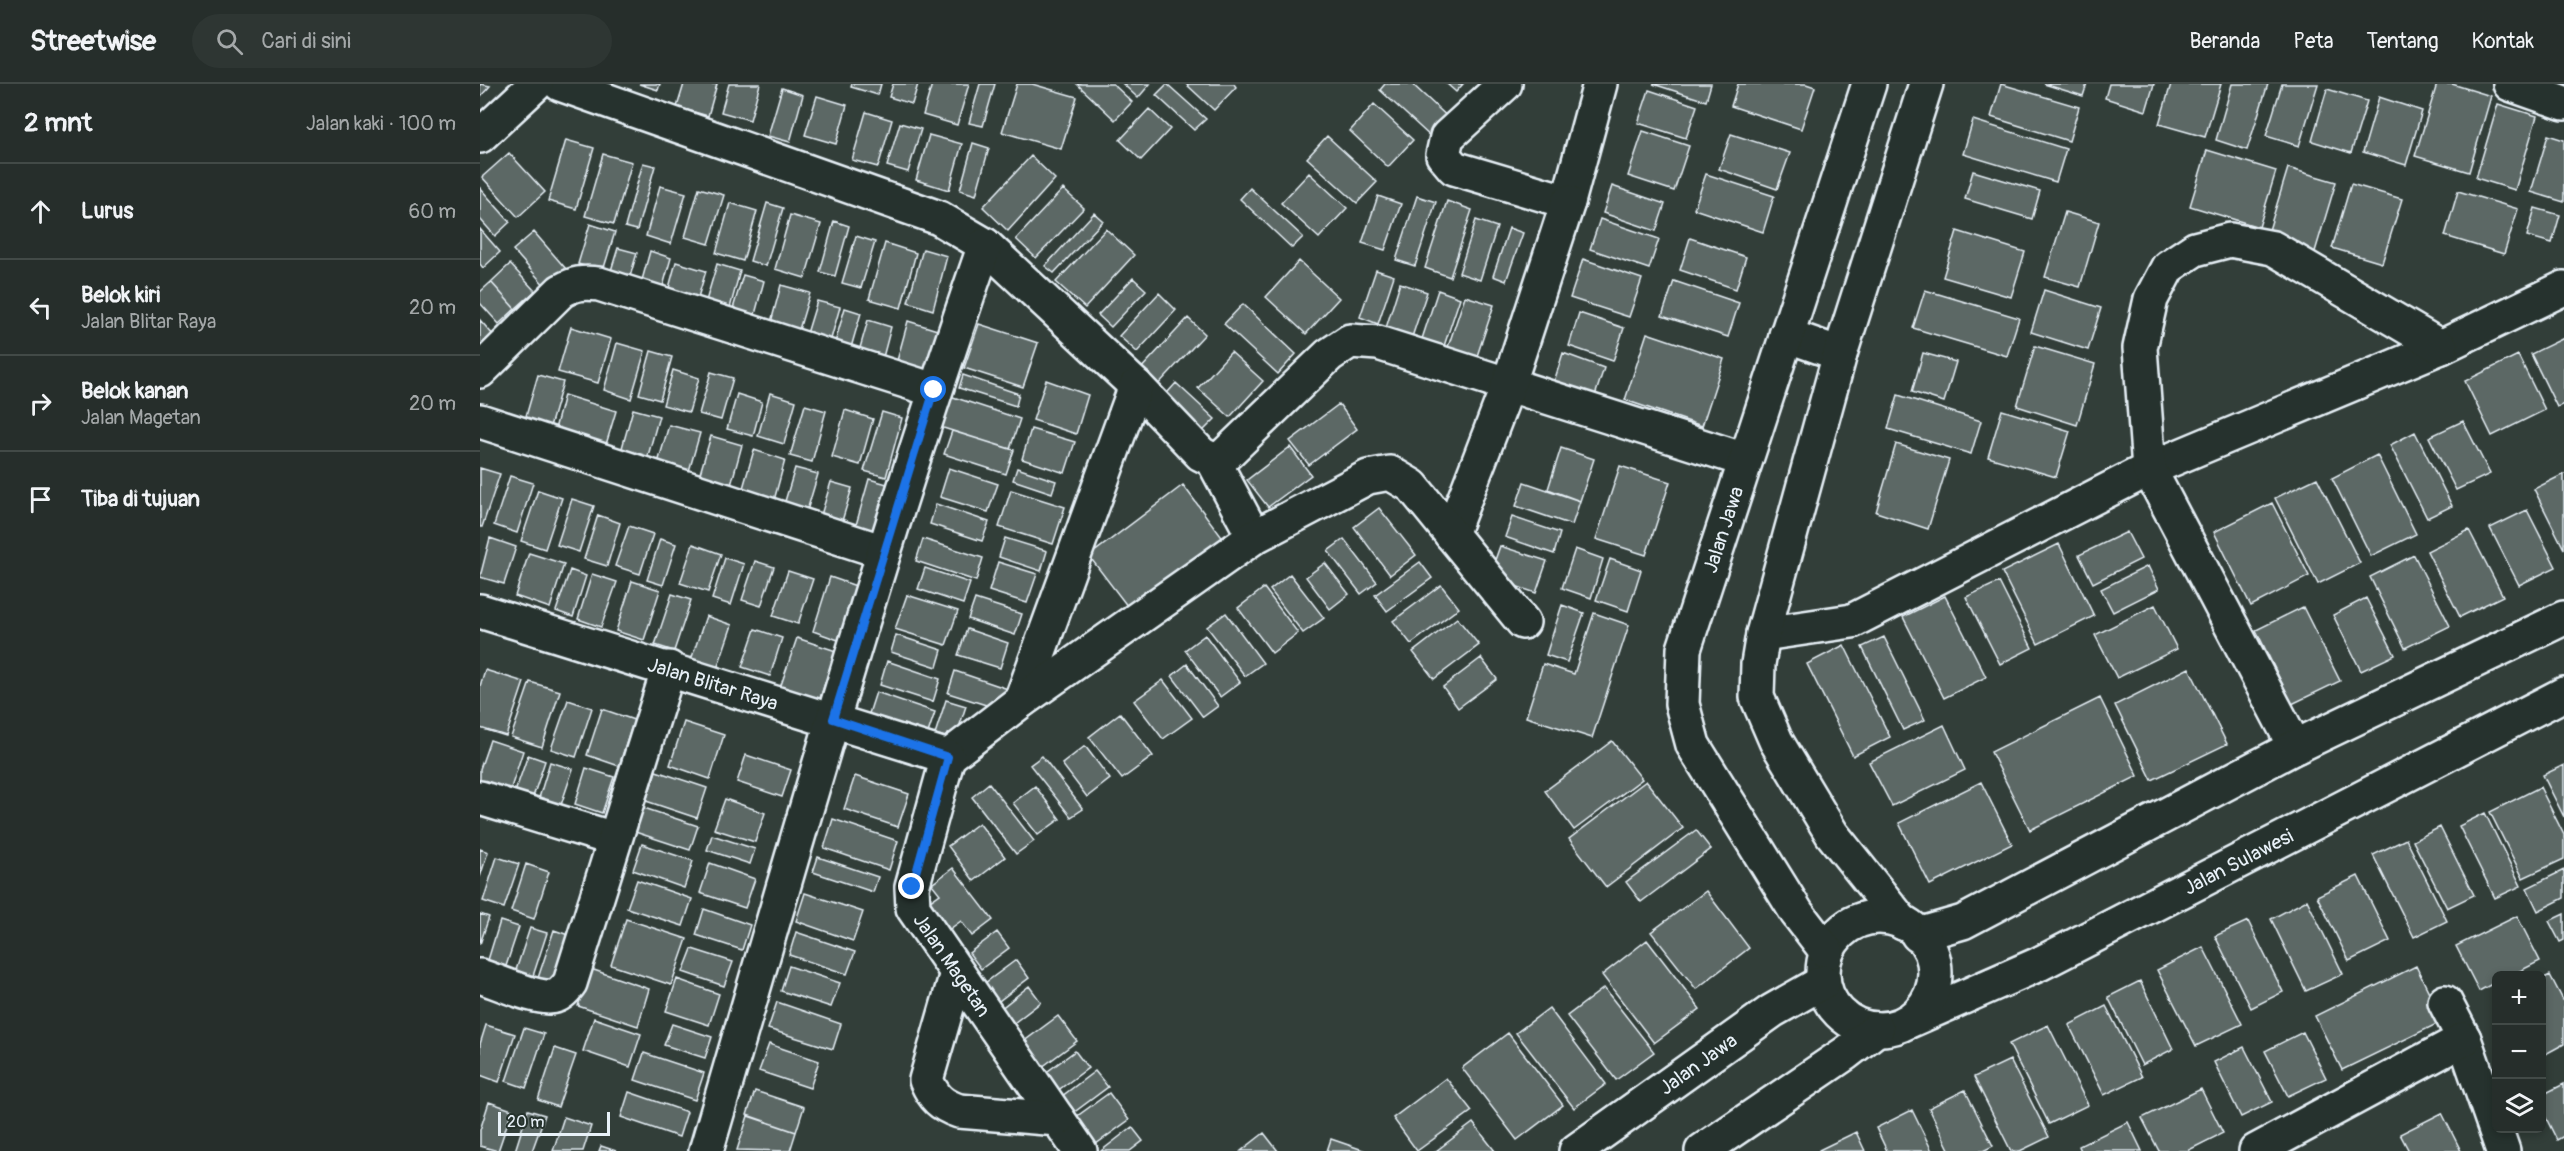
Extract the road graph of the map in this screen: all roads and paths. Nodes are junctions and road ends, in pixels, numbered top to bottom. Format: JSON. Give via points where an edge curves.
{"nodes":[{"id":1,"x":536,"y":84,"type":"edge"},
{"id":2,"x":560,"y":84,"type":"edge"},
{"id":3,"x":1505,"y":84,"type":"edge"},
{"id":4,"x":1600,"y":84,"type":"edge"},
{"id":5,"x":1869,"y":84,"type":"edge"},
{"id":6,"x":1926,"y":84,"type":"edge"},
{"id":7,"x":2510,"y":84,"type":"edge"},
{"id":8,"x":2564,"y":103,"type":"edge"},
{"id":9,"x":480,"y":136,"type":"edge"},
{"id":10,"x":1568,"y":202,"type":"junction"},
{"id":11,"x":985,"y":245,"type":"junction"},
{"id":12,"x":2564,"y":288,"type":"edge"},
{"id":13,"x":1786,"y":335,"type":"junction"},
{"id":14,"x":2441,"y":347,"type":"junction"},
{"id":15,"x":1839,"y":354,"type":"junction"},
{"id":16,"x":480,"y":371,"type":"edge"},
{"id":17,"x":1136,"y":386,"type":"junction"},
{"id":18,"x":1508,"y":386,"type":"junction"},
{"id":19,"x":934,"y":390,"type":"junction"},
{"id":20,"x":480,"y":421,"type":"edge"},
{"id":21,"x":1213,"y":460,"type":"junction"},
{"id":22,"x":1745,"y":460,"type":"junction"},
{"id":23,"x":2149,"y":469,"type":"junction"},
{"id":24,"x":1451,"y":534,"type":"junction"},
{"id":25,"x":1254,"y":537,"type":"junction"},
{"id":26,"x":884,"y":552,"type":"junction"},
{"id":27,"x":480,"y":611,"type":"edge"},
{"id":28,"x":2564,"y":618,"type":"edge"},
{"id":29,"x":1523,"y":622,"type":"dead end"},
{"id":30,"x":1763,"y":633,"type":"junction"},
{"id":31,"x":669,"y":668,"type":"junction"},
{"id":32,"x":2564,"y":694,"type":"edge"},
{"id":33,"x":1021,"y":701,"type":"junction"},
{"id":34,"x":833,"y":719,"type":"junction"},
{"id":35,"x":2295,"y":747,"type":"junction"},
{"id":36,"x":948,"y":757,"type":"junction"},
{"id":37,"x":480,"y":798,"type":"edge"},
{"id":38,"x":614,"y":839,"type":"junction"},
{"id":39,"x":1911,"y":929,"type":"junction"},
{"id":40,"x":1825,"y":967,"type":"junction"},
{"id":41,"x":957,"y":973,"type":"junction"},
{"id":42,"x":480,"y":976,"type":"edge"},
{"id":43,"x":2445,"y":1002,"type":"dead end"},
{"id":44,"x":1909,"y":1021,"type":"junction"},
{"id":45,"x":1876,"y":1029,"type":"junction"},
{"id":46,"x":2464,"y":1039,"type":"junction"},
{"id":47,"x":1058,"y":1119,"type":"junction"},
{"id":48,"x":706,"y":1151,"type":"edge"},
{"id":49,"x":1080,"y":1151,"type":"edge"},
{"id":50,"x":1576,"y":1151,"type":"edge"},
{"id":51,"x":1702,"y":1151,"type":"edge"},
{"id":52,"x":2256,"y":1151,"type":"edge"},
{"id":53,"x":2503,"y":1151,"type":"edge"}],
"edges":[{"from":1,"to":9,"type":"street"},
{"from":2,"to":11,"type":"street","via":[[939,219]]},
{"from":3,"to":10,"type":"street","via":[[1447,137],[1443,155],[1454,168]]},
{"from":4,"to":10,"type":"street"},
{"from":5,"to":13,"type":"street","name":"Jalan Jawa"},
{"from":6,"to":15,"type":"street"},
{"from":7,"to":8,"type":"street"},
{"from":10,"to":18,"type":"street"},
{"from":11,"to":17,"type":"street"},
{"from":11,"to":19,"type":"street"},
{"from":12,"to":14,"type":"street"},
{"from":13,"to":15,"type":"street"},
{"from":13,"to":22,"type":"street","name":"Jalan Jawa"},
{"from":14,"to":23,"type":"street"},
{"from":14,"to":23,"type":"street","via":[[2273,248],[2230,240],[2195,249],[2168,267],[2151,299],[2140,348]]},
{"from":15,"to":30,"type":"street"},
{"from":16,"to":19,"type":"street","via":[[561,291],[574,283],[586,282]]},
{"from":17,"to":21,"type":"street","via":[[1201,454]]},
{"from":17,"to":33,"type":"street"},
{"from":18,"to":21,"type":"street","via":[[1378,343],[1350,341],[1329,355],[1223,457]]},
{"from":18,"to":22,"type":"street"},
{"from":18,"to":24,"type":"street"},
{"from":19,"to":26,"type":"street"},
{"from":20,"to":26,"type":"street"},
{"from":21,"to":25,"type":"street"},
{"from":22,"to":40,"type":"street","name":"Jalan Jawa","via":[[1684,649],[1682,704],[1693,745],[1797,913]]},
{"from":23,"to":30,"type":"street","via":[[1852,621]]},
{"from":23,"to":35,"type":"street"},
{"from":24,"to":25,"type":"street","via":[[1412,486],[1390,473],[1368,477]]},
{"from":24,"to":29,"type":"street"},
{"from":25,"to":33,"type":"street"},
{"from":26,"to":34,"type":"street"},
{"from":27,"to":31,"type":"street","name":"Jalan Blitar Raya"},
{"from":28,"to":35,"type":"street"},
{"from":30,"to":39,"type":"street","via":[[1757,697],[1776,741],[1832,834]]},
{"from":31,"to":34,"type":"street","name":"Jalan Blitar Raya"},
{"from":31,"to":38,"type":"street"},
{"from":32,"to":44,"type":"street","name":"Jalan Sulawesi","via":[[2039,964]]},
{"from":33,"to":36,"type":"street"},
{"from":34,"to":36,"type":"street","name":"Jalan Blitar Raya"},
{"from":34,"to":48,"type":"street"},
{"from":35,"to":39,"type":"street","via":[[1963,922]]},
{"from":36,"to":41,"type":"street","name":"Jalan Magetan","via":[[912,887],[913,908]]},
{"from":37,"to":38,"type":"street"},
{"from":38,"to":42,"type":"street","via":[[570,983],[562,992],[542,997]]},
{"from":39,"to":40,"type":"street","via":[[1886,918],[1868,918],[1851,925],[1837,936]]},
{"from":39,"to":44,"type":"street","via":[[1928,948],[1934,980],[1930,996]]},
{"from":40,"to":45,"type":"street","via":[[1833,1006],[1852,1023]]},
{"from":40,"to":50,"type":"street","name":"Jalan Jawa","via":[[1772,1011]]},
{"from":41,"to":47,"type":"street","name":"Jalan Magetan"},
{"from":41,"to":47,"type":"street","via":[[926,1080],[934,1097],[959,1111]]},
{"from":43,"to":46,"type":"street"},
{"from":44,"to":45,"type":"street"},
{"from":45,"to":51,"type":"street"},
{"from":46,"to":52,"type":"street"},
{"from":46,"to":53,"type":"street"},
{"from":47,"to":49,"type":"street","name":"Jalan Magetan"}]}
